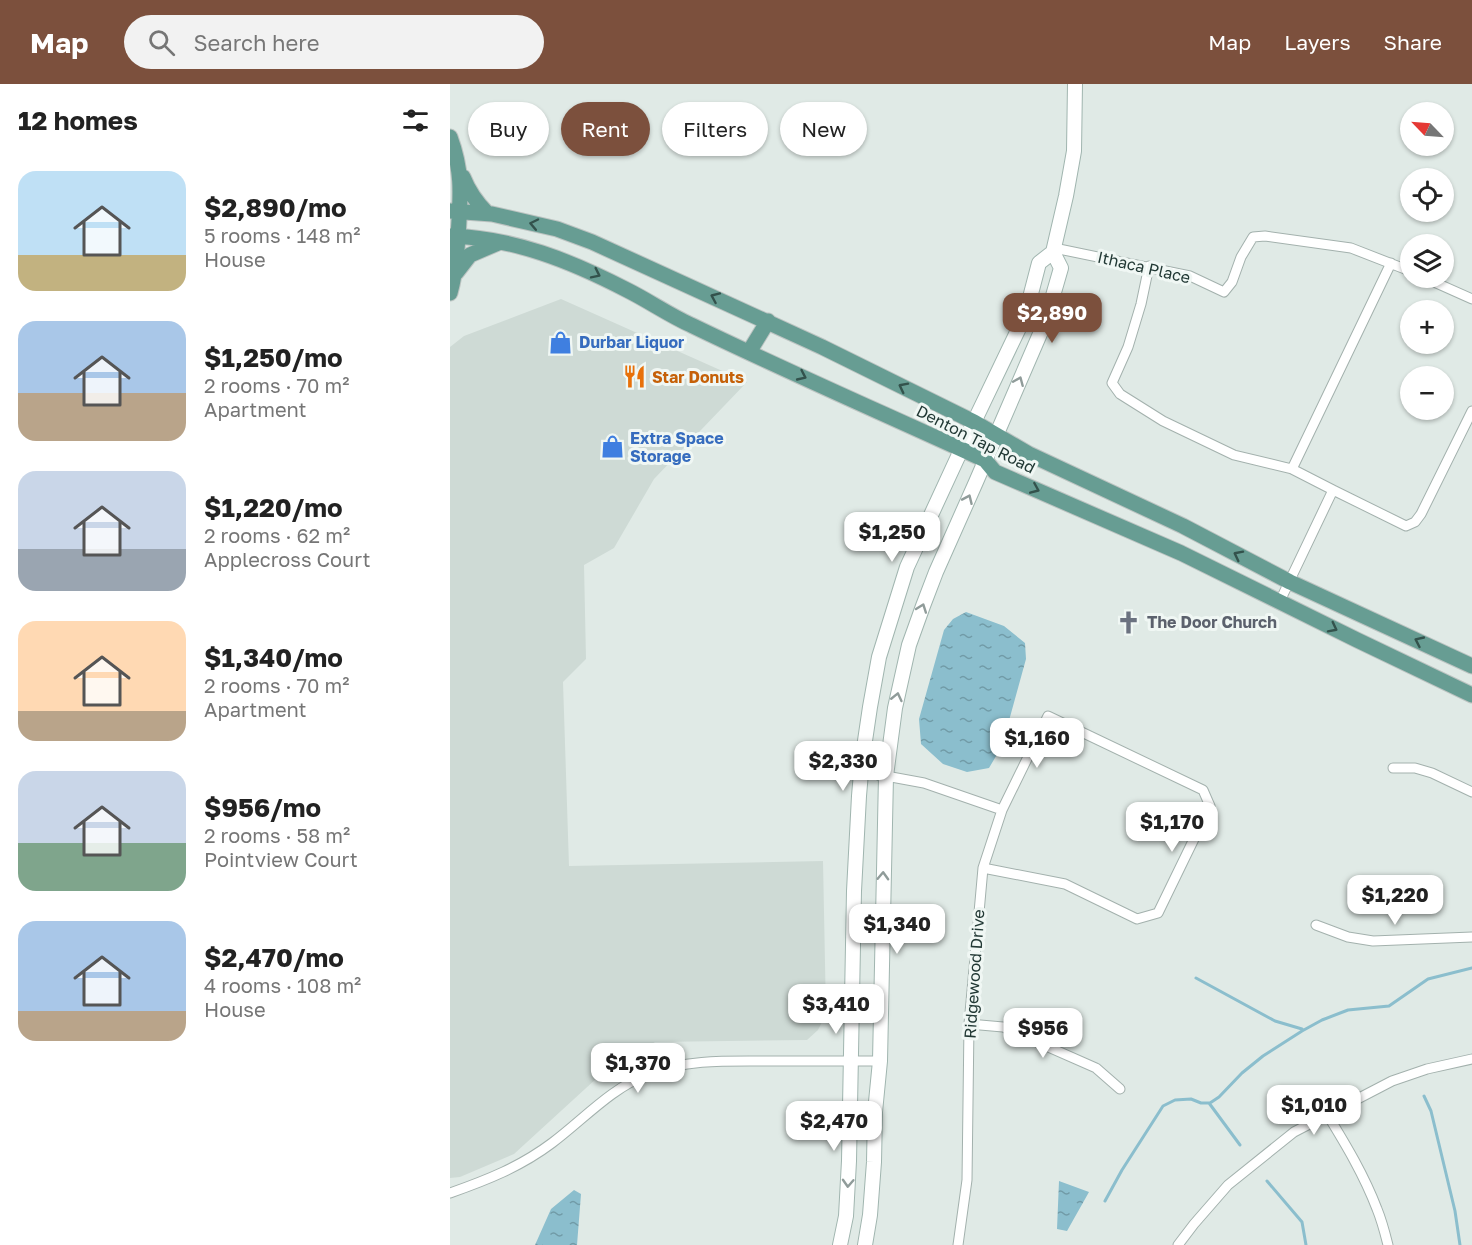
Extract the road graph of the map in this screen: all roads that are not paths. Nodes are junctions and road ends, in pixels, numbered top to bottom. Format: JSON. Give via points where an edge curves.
{"nodes":[{"id":1,"x":1075,"y":84,"type":"edge"},
{"id":2,"x":450,"y":137,"type":"edge"},
{"id":3,"x":458,"y":166,"type":"junction"},
{"id":4,"x":455,"y":211,"type":"edge"},
{"id":5,"x":487,"y":213,"type":"junction"},
{"id":6,"x":454,"y":236,"type":"edge"},
{"id":7,"x":501,"y":242,"type":"junction"},
{"id":8,"x":1054,"y":250,"type":"junction"},
{"id":9,"x":1391,"y":262,"type":"junction"},
{"id":10,"x":1149,"y":266,"type":"junction"},
{"id":11,"x":1400,"y":266,"type":"edge"},
{"id":12,"x":456,"y":273,"type":"junction"},
{"id":13,"x":1448,"y":288,"type":"edge"},
{"id":14,"x":450,"y":293,"type":"edge"},
{"id":15,"x":1472,"y":298,"type":"edge"},
{"id":16,"x":768,"y":321,"type":"junction"},
{"id":17,"x":749,"y":352,"type":"junction"},
{"id":18,"x":1472,"y":411,"type":"edge"},
{"id":19,"x":974,"y":422,"type":"junction"},
{"id":20,"x":996,"y":435,"type":"junction"},
{"id":21,"x":962,"y":450,"type":"junction"},
{"id":22,"x":985,"y":460,"type":"junction"},
{"id":23,"x":1292,"y":469,"type":"junction"},
{"id":24,"x":1333,"y":490,"type":"junction"},
{"id":25,"x":1290,"y":582,"type":"junction"},
{"id":26,"x":1280,"y":601,"type":"junction"},
{"id":27,"x":1472,"y":666,"type":"edge"},
{"id":28,"x":1472,"y":695,"type":"edge"},
{"id":29,"x":862,"y":761,"type":"junction"},
{"id":30,"x":1394,"y":768,"type":"dead end"},
{"id":31,"x":886,"y":776,"type":"junction"},
{"id":32,"x":1472,"y":792,"type":"edge"},
{"id":33,"x":1002,"y":810,"type":"junction"},
{"id":34,"x":983,"y":868,"type":"junction"},
{"id":35,"x":1316,"y":925,"type":"dead end"},
{"id":36,"x":1472,"y":937,"type":"edge"},
{"id":37,"x":969,"y":1024,"type":"junction"},
{"id":38,"x":1472,"y":1059,"type":"edge"},
{"id":39,"x":852,"y":1061,"type":"junction"},
{"id":40,"x":880,"y":1061,"type":"junction"},
{"id":41,"x":1120,"y":1089,"type":"dead end"},
{"id":42,"x":1327,"y":1114,"type":"junction"},
{"id":43,"x":450,"y":1193,"type":"edge"},
{"id":44,"x":840,"y":1245,"type":"edge"},
{"id":45,"x":865,"y":1245,"type":"edge"},
{"id":46,"x":958,"y":1245,"type":"edge"},
{"id":47,"x":1178,"y":1245,"type":"edge"},
{"id":48,"x":1388,"y":1245,"type":"edge"}],
"edges":[{"from":1,"to":8,"type":"main road","via":[[1074,151]]},
{"from":2,"to":3,"type":"main road"},
{"from":3,"to":4,"type":"main road","via":[[461,181]]},
{"from":3,"to":5,"type":"main road","via":[[469,192]]},
{"from":4,"to":5,"type":"main road","name":"Denton Tap Road"},
{"from":4,"to":6,"type":"main road"},
{"from":16,"to":5,"type":"main road","name":"Denton Tap Road","one_way":true,"via":[[592,242],[557,229]]},
{"from":6,"to":7,"type":"main road","name":"Denton Tap Road"},
{"from":6,"to":12,"type":"main road"},
{"from":7,"to":12,"type":"main road","via":[[470,255]]},
{"from":7,"to":17,"type":"main road","name":"Denton Tap Road","one_way":true,"via":[[576,264]]},
{"from":8,"to":10,"type":"street","name":"Ithaca Place"},
{"from":8,"to":19,"type":"main road","via":[[1039,263],[1027,309]]},
{"from":20,"to":8,"type":"main road","one_way":true,"via":[[1046,320],[1062,268]]},
{"from":9,"to":10,"type":"street","name":"Ithaca Place","via":[[1351,248],[1265,236],[1253,237],[1224,292],[1191,276]]},
{"from":9,"to":11,"type":"street","name":"Ithaca Place"},
{"from":9,"to":23,"type":"street"},
{"from":10,"to":23,"type":"street","via":[[1128,347],[1112,383],[1120,394],[1163,421],[1234,455]]},
{"from":12,"to":14,"type":"main road"},
{"from":13,"to":15,"type":"street"},
{"from":16,"to":17,"type":"main road"},
{"from":19,"to":16,"type":"main road","name":"Denton Tap Road","one_way":true},
{"from":17,"to":21,"type":"main road","name":"Denton Tap Road","one_way":true},
{"from":18,"to":24,"type":"street","via":[[1415,522],[1406,526]]},
{"from":19,"to":20,"type":"main road","name":"Denton Tap Road"},
{"from":19,"to":21,"type":"main road"},
{"from":20,"to":22,"type":"main road"},
{"from":25,"to":20,"type":"main road","name":"Denton Tap Road","one_way":true},
{"from":21,"to":22,"type":"main road","name":"Denton Tap Road"},
{"from":21,"to":29,"type":"main road","via":[[908,567],[891,619],[879,657]]},
{"from":22,"to":26,"type":"main road","name":"Denton Tap Road","one_way":true,"via":[[995,472]]},
{"from":31,"to":22,"type":"main road","one_way":true,"via":[[909,645]]},
{"from":23,"to":24,"type":"street"},
{"from":24,"to":25,"type":"street"},
{"from":25,"to":26,"type":"street"},
{"from":27,"to":25,"type":"main road","name":"Denton Tap Road","one_way":true},
{"from":26,"to":28,"type":"main road","name":"Denton Tap Road","one_way":true},
{"from":29,"to":31,"type":"main road"},
{"from":29,"to":39,"type":"main road","via":[[854,891]]},
{"from":30,"to":32,"type":"street","via":[[1432,773]]},
{"from":31,"to":33,"type":"street","via":[[924,783]]},
{"from":40,"to":31,"type":"main road","one_way":true},
{"from":33,"to":34,"type":"street","name":"Ridgewood Drive"},
{"from":33,"to":34,"type":"street","name":"Ridgewood Drive","via":[[1048,716],[1203,790],[1210,806],[1158,913],[1137,919],[1065,884]]},
{"from":34,"to":37,"type":"street","name":"Ridgewood Drive"},
{"from":35,"to":36,"type":"street","via":[[1348,937],[1373,940]]},
{"from":37,"to":41,"type":"street","via":[[1003,1027],[1096,1068]]},
{"from":37,"to":46,"type":"street","name":"Ridgewood Drive","via":[[967,1180]]},
{"from":38,"to":42,"type":"street","via":[[1392,1081]]},
{"from":39,"to":40,"type":"street"},
{"from":39,"to":43,"type":"street","via":[[715,1061],[648,1074],[619,1088],[524,1163]]},
{"from":39,"to":44,"type":"main road","one_way":true,"via":[[846,1216]]},
{"from":40,"to":45,"type":"main road"},
{"from":42,"to":47,"type":"street","via":[[1294,1132],[1228,1185]]},
{"from":42,"to":48,"type":"street","via":[[1365,1181]]}]}
